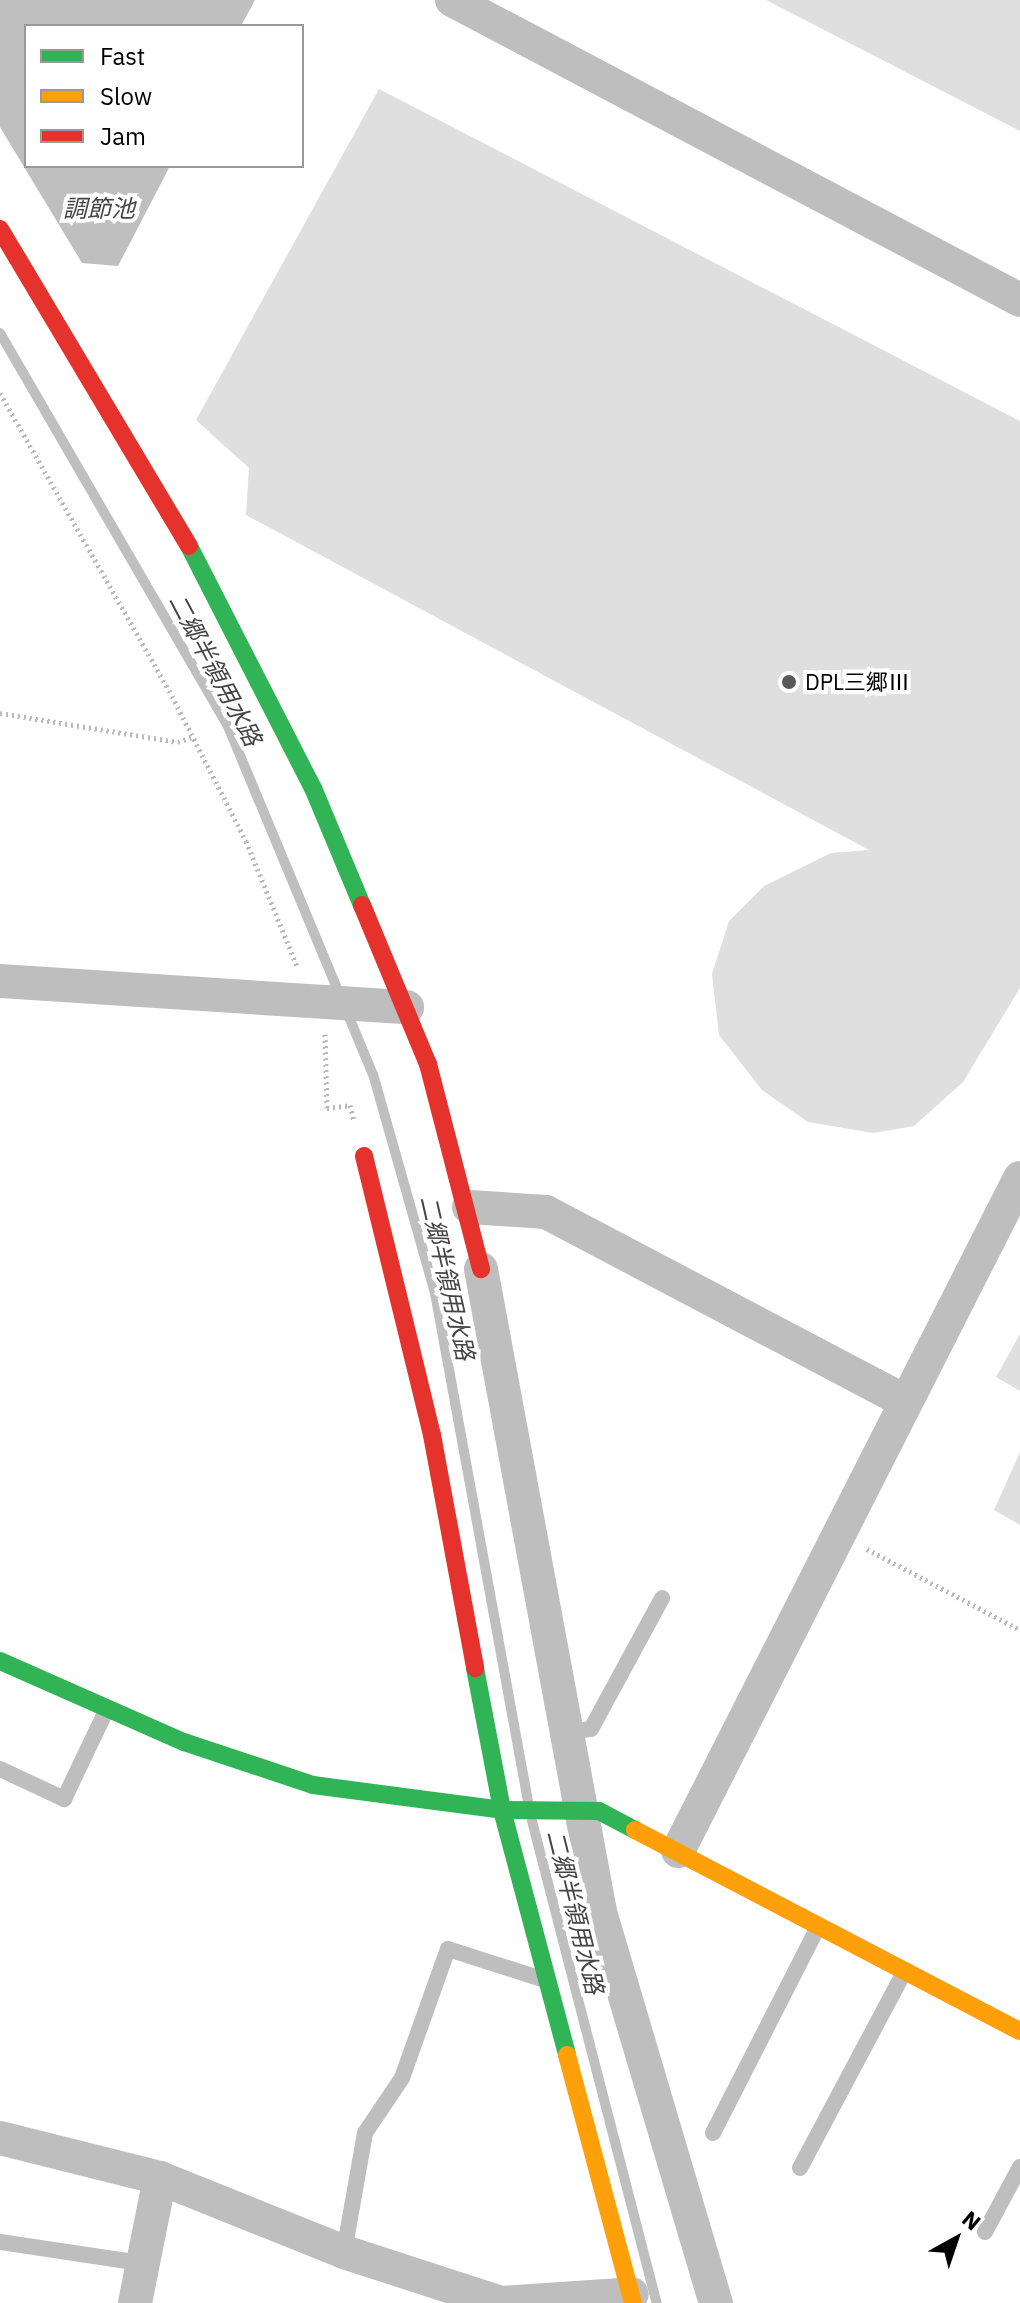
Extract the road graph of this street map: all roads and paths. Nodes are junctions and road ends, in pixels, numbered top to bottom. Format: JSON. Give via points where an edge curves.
{"nodes":[{"id":1,"x":452,"y":0,"type":"edge"},
{"id":2,"x":0,"y":229,"type":"edge"},
{"id":3,"x":1020,"y":300,"type":"edge"},
{"id":4,"x":0,"y":393,"type":"edge"},
{"id":5,"x":0,"y":713,"type":"edge"},
{"id":6,"x":192,"y":737,"type":"junction"},
{"id":7,"x":0,"y":981,"type":"edge"},
{"id":8,"x":311,"y":1000,"type":"junction"},
{"id":9,"x":407,"y":1007,"type":"junction"},
{"id":10,"x":324,"y":1063,"type":"dead end"},
{"id":11,"x":327,"y":1108,"type":"dead end"},
{"id":12,"x":364,"y":1156,"type":"dead end"},
{"id":13,"x":1020,"y":1178,"type":"edge"},
{"id":14,"x":469,"y":1207,"type":"junction"},
{"id":15,"x":481,"y":1269,"type":"joint"},
{"id":16,"x":904,"y":1401,"type":"junction"},
{"id":17,"x":838,"y":1533,"type":"junction"},
{"id":18,"x":662,"y":1598,"type":"dead end"},
{"id":19,"x":1020,"y":1630,"type":"edge"},
{"id":20,"x":0,"y":1661,"type":"edge"},
{"id":21,"x":107,"y":1709,"type":"junction"},
{"id":22,"x":571,"y":1732,"type":"junction"},
{"id":23,"x":0,"y":1769,"type":"edge"},
{"id":24,"x":585,"y":1809,"type":"junction"},
{"id":25,"x":502,"y":1810,"type":"junction"},
{"id":26,"x":678,"y":1851,"type":"junction"},
{"id":27,"x":819,"y":1925,"type":"junction"},
{"id":28,"x":905,"y":1970,"type":"junction"},
{"id":29,"x":547,"y":1980,"type":"junction"},
{"id":30,"x":1020,"y":2031,"type":"edge"},
{"id":31,"x":713,"y":2133,"type":"dead end"},
{"id":32,"x":0,"y":2138,"type":"edge"},
{"id":33,"x":1020,"y":2167,"type":"edge"},
{"id":34,"x":800,"y":2168,"type":"dead end"},
{"id":35,"x":160,"y":2178,"type":"junction"},
{"id":36,"x":985,"y":2232,"type":"dead end"},
{"id":37,"x":0,"y":2242,"type":"edge"},
{"id":38,"x":344,"y":2252,"type":"junction"},
{"id":39,"x":140,"y":2263,"type":"junction"},
{"id":40,"x":633,"y":2299,"type":"edge"},
{"id":41,"x":135,"y":2303,"type":"edge"},
{"id":42,"x":716,"y":2303,"type":"edge"}],
"edges":[{"from":1,"to":3,"type":"street"},
{"from":2,"to":9,"type":"street","via":[[222,603],[319,802]]},
{"from":4,"to":6,"type":"path","via":[[110,579]]},
{"from":5,"to":6,"type":"path","via":[[178,742]]},
{"from":6,"to":8,"type":"path","via":[[246,841]]},
{"from":7,"to":8,"type":"street"},
{"from":8,"to":9,"type":"street"},
{"from":9,"to":14,"type":"street"},
{"from":10,"to":11,"type":"path"},
{"from":12,"to":25,"type":"street","via":[[432,1435]]},
{"from":13,"to":16,"type":"street"},
{"from":14,"to":15,"type":"street"},
{"from":14,"to":16,"type":"street","via":[[546,1212]]},
{"from":15,"to":22,"type":"street"},
{"from":16,"to":17,"type":"street"},
{"from":17,"to":19,"type":"path"},
{"from":17,"to":26,"type":"street"},
{"from":18,"to":22,"type":"lane","via":[[591,1729]]},
{"from":20,"to":21,"type":"street"},
{"from":21,"to":23,"type":"lane","via":[[64,1799]]},
{"from":21,"to":25,"type":"street","via":[[313,1785]]},
{"from":22,"to":24,"type":"street"},
{"from":24,"to":25,"type":"street"},
{"from":24,"to":26,"type":"street"},
{"from":24,"to":42,"type":"street","via":[[600,1912]]},
{"from":25,"to":29,"type":"street"},
{"from":26,"to":27,"type":"street"},
{"from":27,"to":28,"type":"street"},
{"from":27,"to":31,"type":"lane"},
{"from":28,"to":30,"type":"street"},
{"from":28,"to":34,"type":"lane"},
{"from":29,"to":38,"type":"lane","via":[[448,1949],[402,2078],[365,2133]]},
{"from":29,"to":40,"type":"street"},
{"from":32,"to":35,"type":"street"},
{"from":33,"to":36,"type":"lane"},
{"from":35,"to":38,"type":"street"},
{"from":35,"to":39,"type":"street"},
{"from":37,"to":39,"type":"lane"},
{"from":38,"to":40,"type":"street","via":[[501,2303]]},
{"from":39,"to":41,"type":"street"}]}
